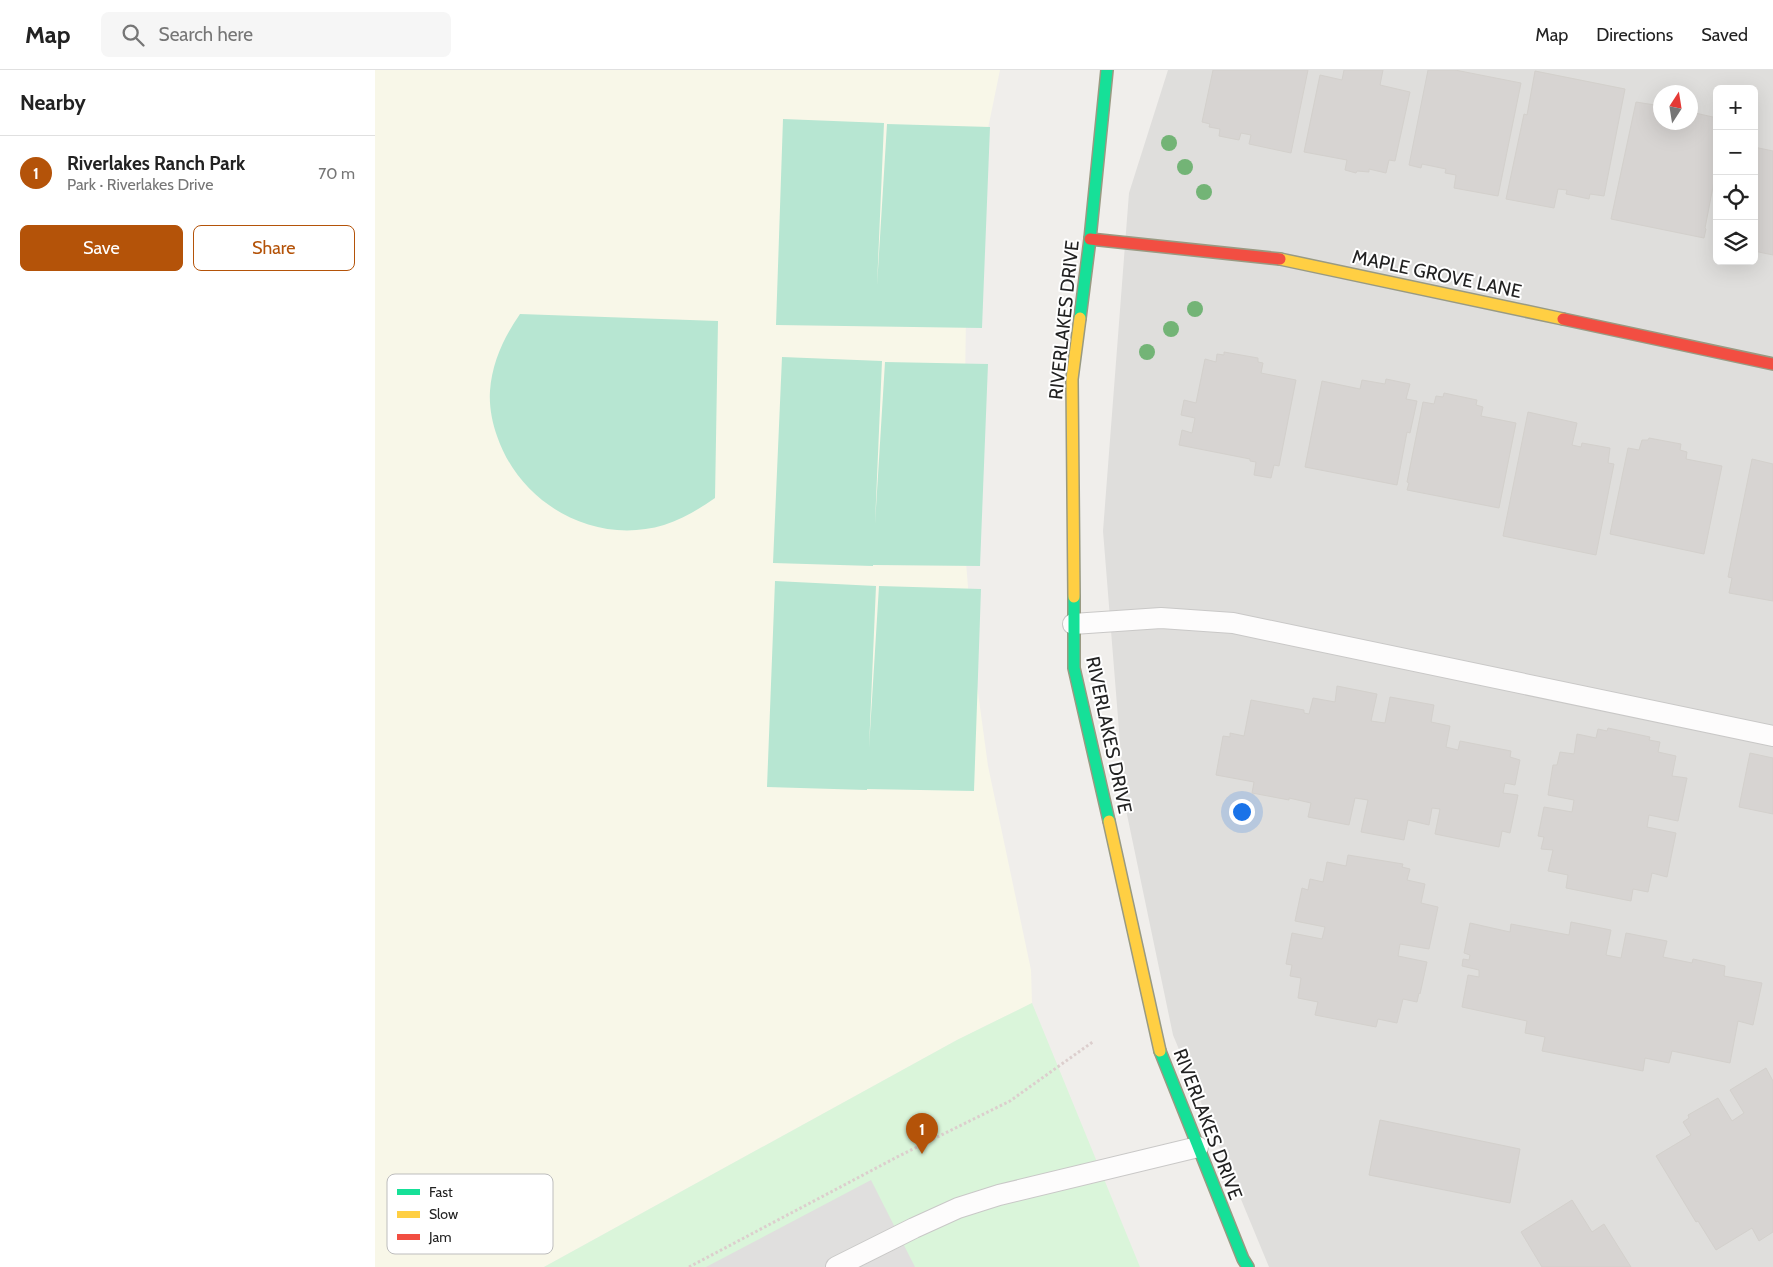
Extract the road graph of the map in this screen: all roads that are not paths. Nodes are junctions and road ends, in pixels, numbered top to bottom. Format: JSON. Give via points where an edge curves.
{"nodes":[{"id":1,"x":1107,"y":70,"type":"edge"},
{"id":2,"x":1090,"y":239,"type":"junction"},
{"id":3,"x":1773,"y":364,"type":"edge"},
{"id":4,"x":1073,"y":624,"type":"junction"},
{"id":5,"x":1773,"y":736,"type":"edge"},
{"id":6,"x":1198,"y":1147,"type":"junction"},
{"id":7,"x":836,"y":1267,"type":"edge"},
{"id":8,"x":1248,"y":1267,"type":"edge"}],
"edges":[{"from":1,"to":2,"type":"main road","name":"RIVERLAKES DRIVE"},
{"from":2,"to":3,"type":"main road","name":"MAPLE GROVE LANE","via":[[1280,259]]},
{"from":2,"to":4,"type":"main road","name":"RIVERLAKES DRIVE","via":[[1072,380]]},
{"from":4,"to":5,"type":"lane","via":[[1161,618],[1233,623]]},
{"from":4,"to":6,"type":"main road","name":"RIVERLAKES DRIVE","via":[[1074,668],[1161,1054]]},
{"from":6,"to":7,"type":"lane","via":[[958,1208]]},
{"from":6,"to":8,"type":"main road","name":"RIVERLAKES DRIVE"}]}
